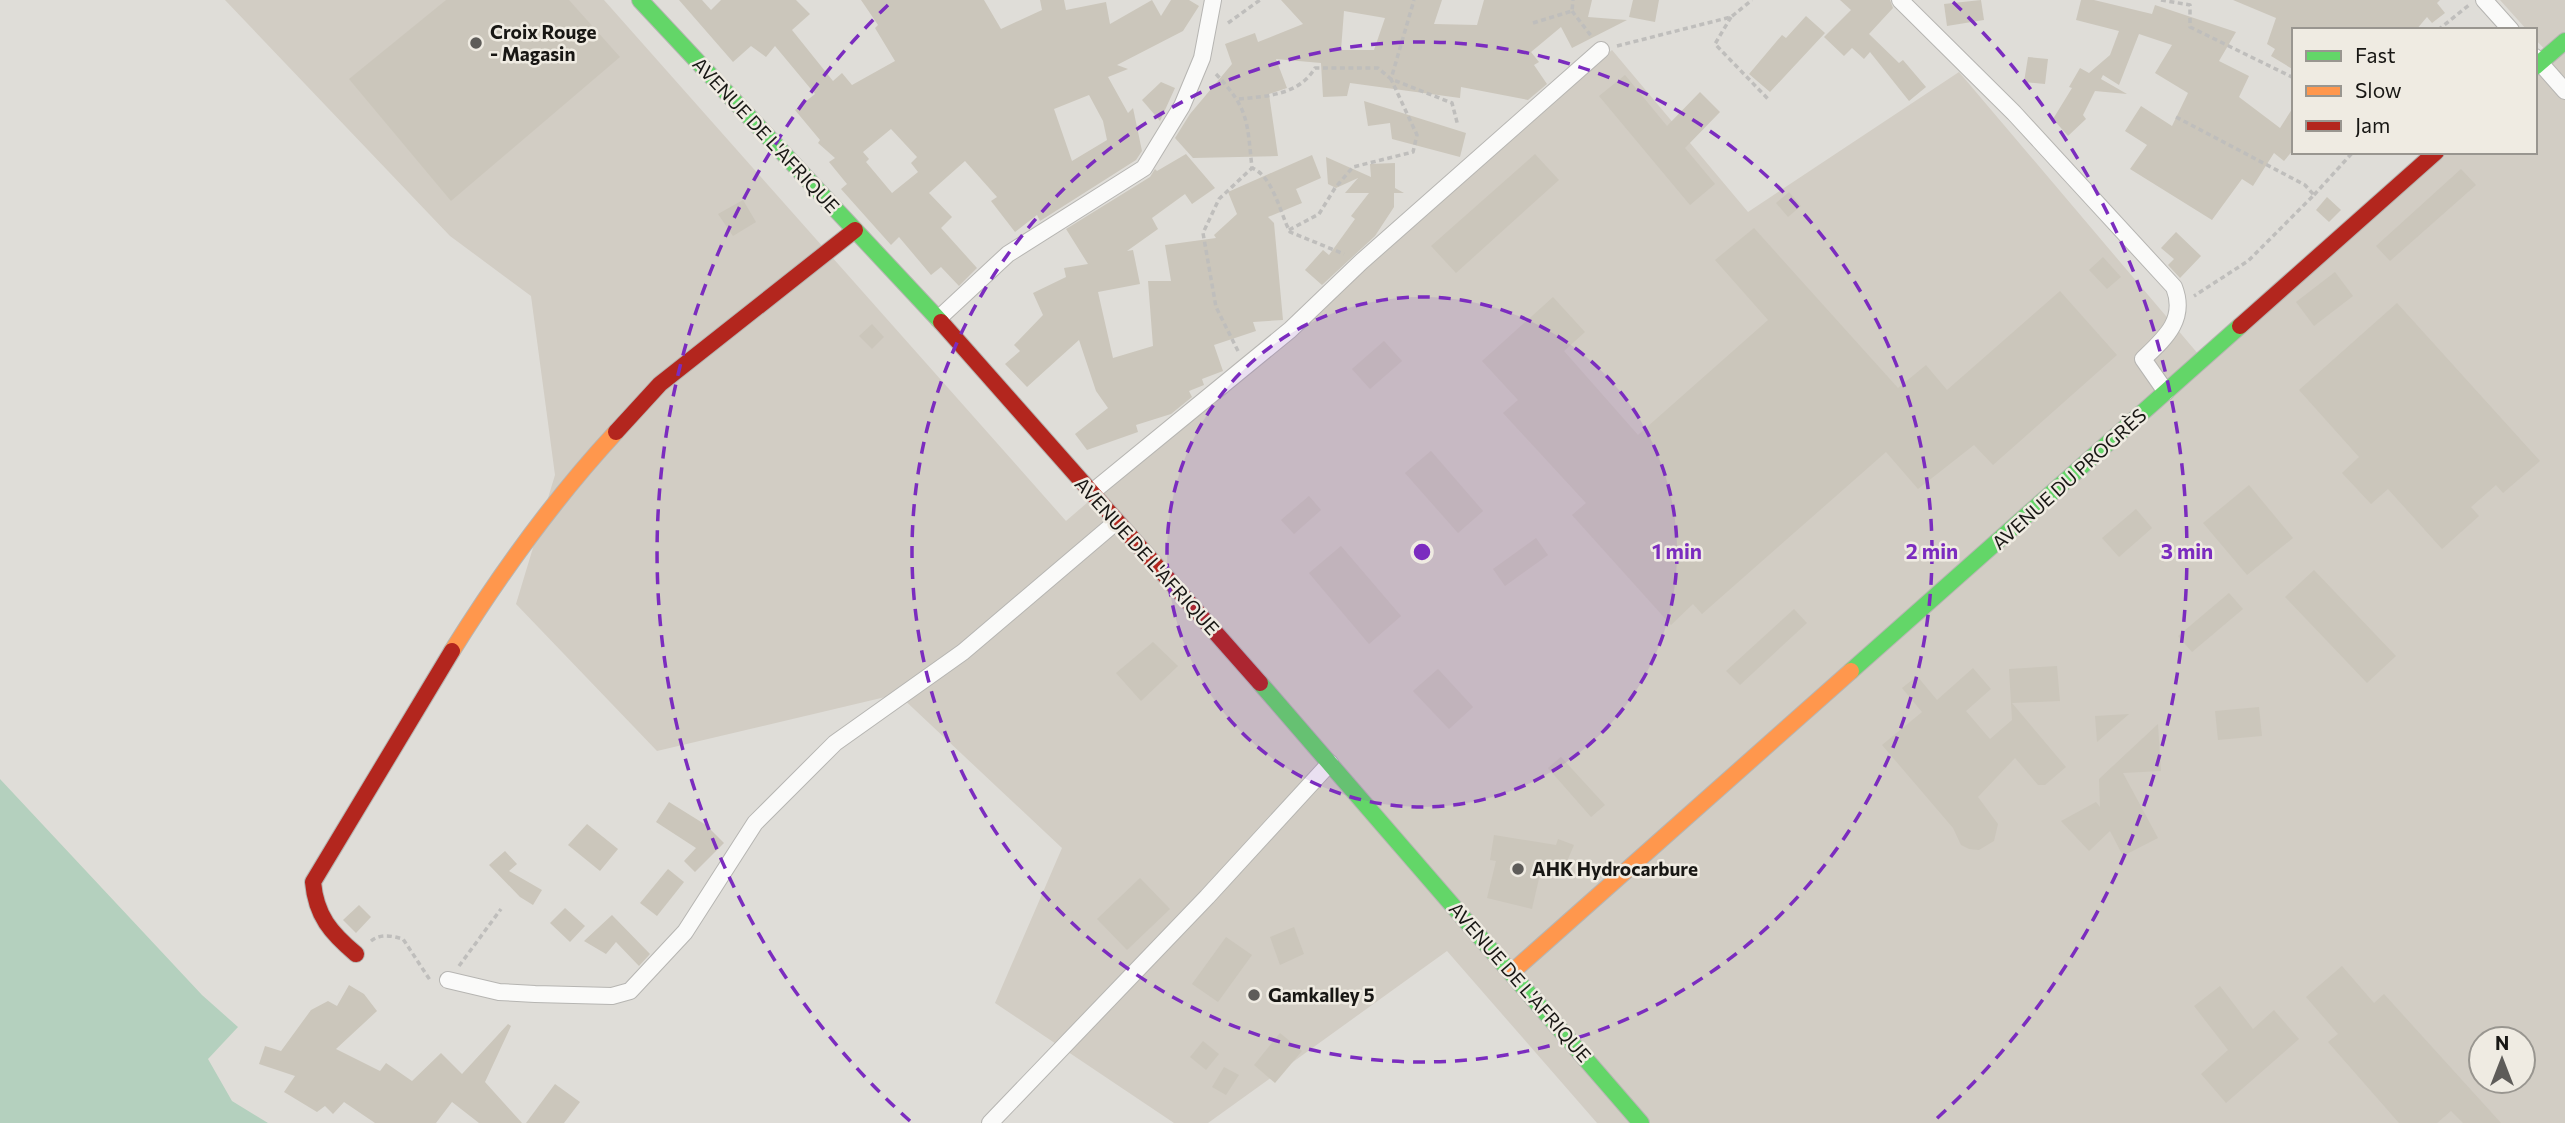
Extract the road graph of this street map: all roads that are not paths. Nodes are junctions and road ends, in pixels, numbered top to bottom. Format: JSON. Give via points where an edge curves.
{"nodes":[{"id":1,"x":640,"y":0,"type":"edge"},
{"id":2,"x":1213,"y":0,"type":"edge"},
{"id":3,"x":1900,"y":0,"type":"edge"},
{"id":4,"x":2484,"y":0,"type":"edge"},
{"id":5,"x":2509,"y":28,"type":"edge"},
{"id":6,"x":2565,"y":41,"type":"edge"},
{"id":7,"x":1601,"y":50,"type":"road end"},
{"id":8,"x":2537,"y":62,"type":"edge"},
{"id":9,"x":2565,"y":91,"type":"edge"},
{"id":10,"x":2434,"y":154,"type":"edge"},
{"id":11,"x":855,"y":230,"type":"junction"},
{"id":12,"x":939,"y":319,"type":"junction"},
{"id":13,"x":2166,"y":392,"type":"junction"},
{"id":14,"x":1091,"y":493,"type":"junction"},
{"id":15,"x":1116,"y":522,"type":"junction"},
{"id":16,"x":1330,"y":763,"type":"junction"},
{"id":17,"x":356,"y":954,"type":"road end"},
{"id":18,"x":1513,"y":972,"type":"junction"},
{"id":19,"x":448,"y":980,"type":"road end"},
{"id":20,"x":990,"y":1123,"type":"edge"},
{"id":21,"x":1641,"y":1123,"type":"edge"}],
"edges":[{"from":1,"to":11,"type":"street","name":"AVENUE DE L'AFRIQUE"},
{"from":2,"to":12,"type":"street","via":[[1201,61],[1182,106],[1144,168],[1009,254]]},
{"from":3,"to":13,"type":"street","via":[[2014,113],[2166,277],[2178,296],[2171,332],[2143,359]]},
{"from":4,"to":5,"type":"street"},
{"from":6,"to":8,"type":"street"},
{"from":7,"to":14,"type":"street","via":[[1290,330]]},
{"from":8,"to":9,"type":"street"},
{"from":10,"to":13,"type":"street","name":"AVENUE DU PROGRÈS"},
{"from":11,"to":12,"type":"street","name":"AVENUE DE L'AFRIQUE"},
{"from":11,"to":17,"type":"street","via":[[660,384],[577,474],[485,598],[313,882],[314,905],[324,926]]},
{"from":12,"to":14,"type":"street","name":"AVENUE DE L'AFRIQUE"},
{"from":13,"to":18,"type":"street","name":"AVENUE DU PROGRÈS"},
{"from":14,"to":15,"type":"street","name":"AVENUE DE L'AFRIQUE"},
{"from":15,"to":16,"type":"street","name":"AVENUE DE L'AFRIQUE"},
{"from":15,"to":19,"type":"street","via":[[963,652],[835,743],[755,823],[685,932],[630,991],[612,996],[499,992]]},
{"from":16,"to":18,"type":"street","name":"AVENUE DE L'AFRIQUE"},
{"from":16,"to":20,"type":"street"},
{"from":18,"to":21,"type":"street","name":"AVENUE DE L'AFRIQUE"}]}
